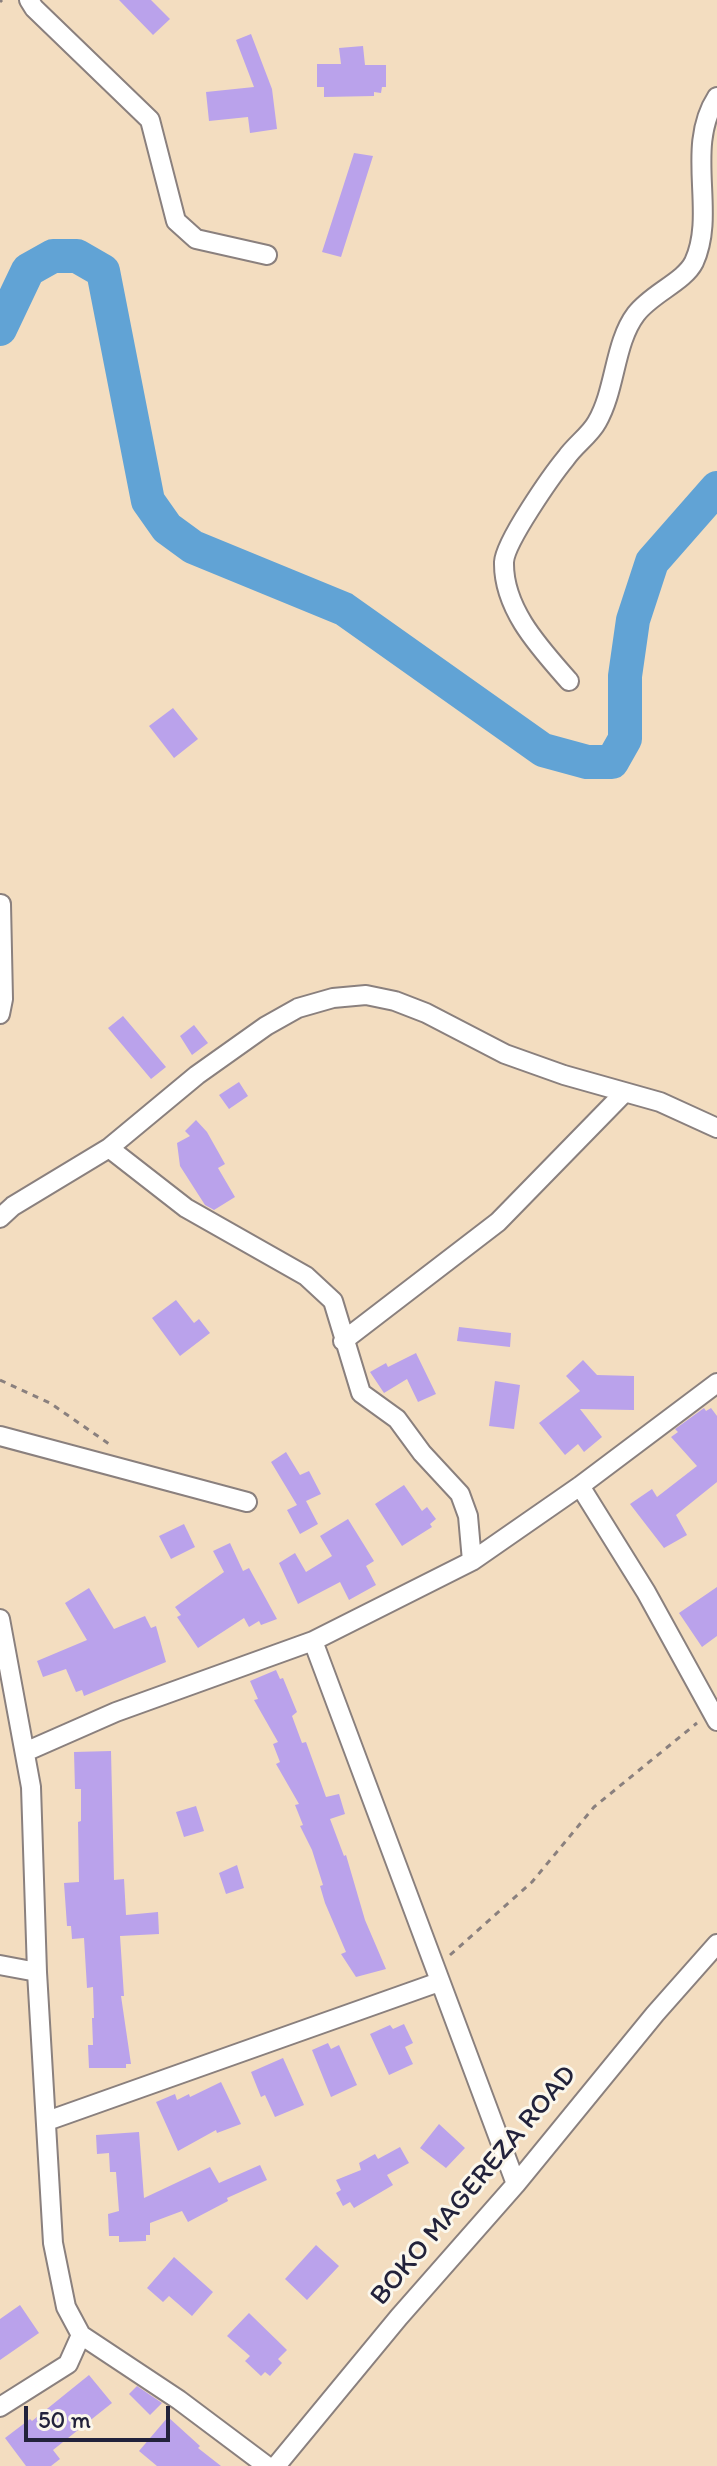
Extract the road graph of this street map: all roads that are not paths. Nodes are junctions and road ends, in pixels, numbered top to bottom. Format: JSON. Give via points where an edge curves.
{"nodes":[{"id":1,"x":29,"y":0,"type":"edge"},
{"id":2,"x":717,"y":97,"type":"edge"},
{"id":3,"x":267,"y":255,"type":"dead end"},
{"id":4,"x":569,"y":681,"type":"dead end"},
{"id":5,"x":1,"y":904,"type":"edge"},
{"id":6,"x":0,"y":1014,"type":"edge"},
{"id":7,"x":624,"y":1093,"type":"junction"},
{"id":8,"x":717,"y":1128,"type":"edge"},
{"id":9,"x":109,"y":1148,"type":"junction"},
{"id":10,"x":0,"y":1218,"type":"edge"},
{"id":11,"x":343,"y":1341,"type":"junction"},
{"id":12,"x":717,"y":1383,"type":"edge"},
{"id":13,"x":0,"y":1436,"type":"edge"},
{"id":14,"x":580,"y":1486,"type":"junction"},
{"id":15,"x":247,"y":1502,"type":"dead end"},
{"id":16,"x":472,"y":1561,"type":"junction"},
{"id":17,"x":0,"y":1619,"type":"edge"},
{"id":18,"x":313,"y":1641,"type":"junction"},
{"id":19,"x":715,"y":1711,"type":"edge"},
{"id":20,"x":25,"y":1752,"type":"junction"},
{"id":21,"x":717,"y":1944,"type":"edge"},
{"id":22,"x":0,"y":1965,"type":"edge"},
{"id":23,"x":37,"y":1972,"type":"junction"},
{"id":24,"x":437,"y":1975,"type":"junction"},
{"id":25,"x":47,"y":2121,"type":"junction"},
{"id":26,"x":516,"y":2184,"type":"junction"},
{"id":27,"x":81,"y":2335,"type":"junction"},
{"id":28,"x":103,"y":2351,"type":"junction"},
{"id":29,"x":68,"y":2364,"type":"junction"},
{"id":30,"x":0,"y":2407,"type":"edge"},
{"id":31,"x":267,"y":2466,"type":"edge"},
{"id":32,"x":276,"y":2466,"type":"edge"}],
"edges":[{"from":1,"to":3,"type":"street","via":[[150,120],[176,221],[196,239]]},
{"from":2,"to":4,"type":"street","via":[[708,111],[700,161],[701,244],[693,265],[634,317],[608,402],[548,483],[504,559],[517,614]]},
{"from":5,"to":6,"type":"street"},
{"from":7,"to":8,"type":"street","via":[[660,1102]]},
{"from":7,"to":9,"type":"street","via":[[505,1054],[395,1001],[366,995],[333,998],[298,1008],[266,1026]]},
{"from":7,"to":11,"type":"street","via":[[498,1222]]},
{"from":9,"to":10,"type":"street"},
{"from":9,"to":11,"type":"street","via":[[186,1208],[306,1276],[333,1301]]},
{"from":11,"to":16,"type":"street","via":[[361,1393],[397,1419],[460,1494]]},
{"from":12,"to":14,"type":"street"},
{"from":13,"to":15,"type":"street"},
{"from":14,"to":16,"type":"street"},
{"from":14,"to":19,"type":"street"},
{"from":16,"to":18,"type":"street"},
{"from":17,"to":20,"type":"street"},
{"from":18,"to":20,"type":"street","via":[[116,1712]]},
{"from":18,"to":24,"type":"street"},
{"from":20,"to":23,"type":"street","via":[[31,1787]]},
{"from":21,"to":26,"type":"street","name":"BOKO MAGEREZA ROAD"},
{"from":22,"to":23,"type":"street"},
{"from":23,"to":25,"type":"street"},
{"from":24,"to":25,"type":"street"},
{"from":24,"to":26,"type":"street"},
{"from":25,"to":27,"type":"street","via":[[53,2243],[66,2307]]},
{"from":26,"to":32,"type":"street","name":"BOKO MAGEREZA ROAD"},
{"from":27,"to":28,"type":"street"},
{"from":27,"to":29,"type":"street"},
{"from":28,"to":29,"type":"street"},
{"from":28,"to":31,"type":"street"},
{"from":29,"to":30,"type":"street"}]}
